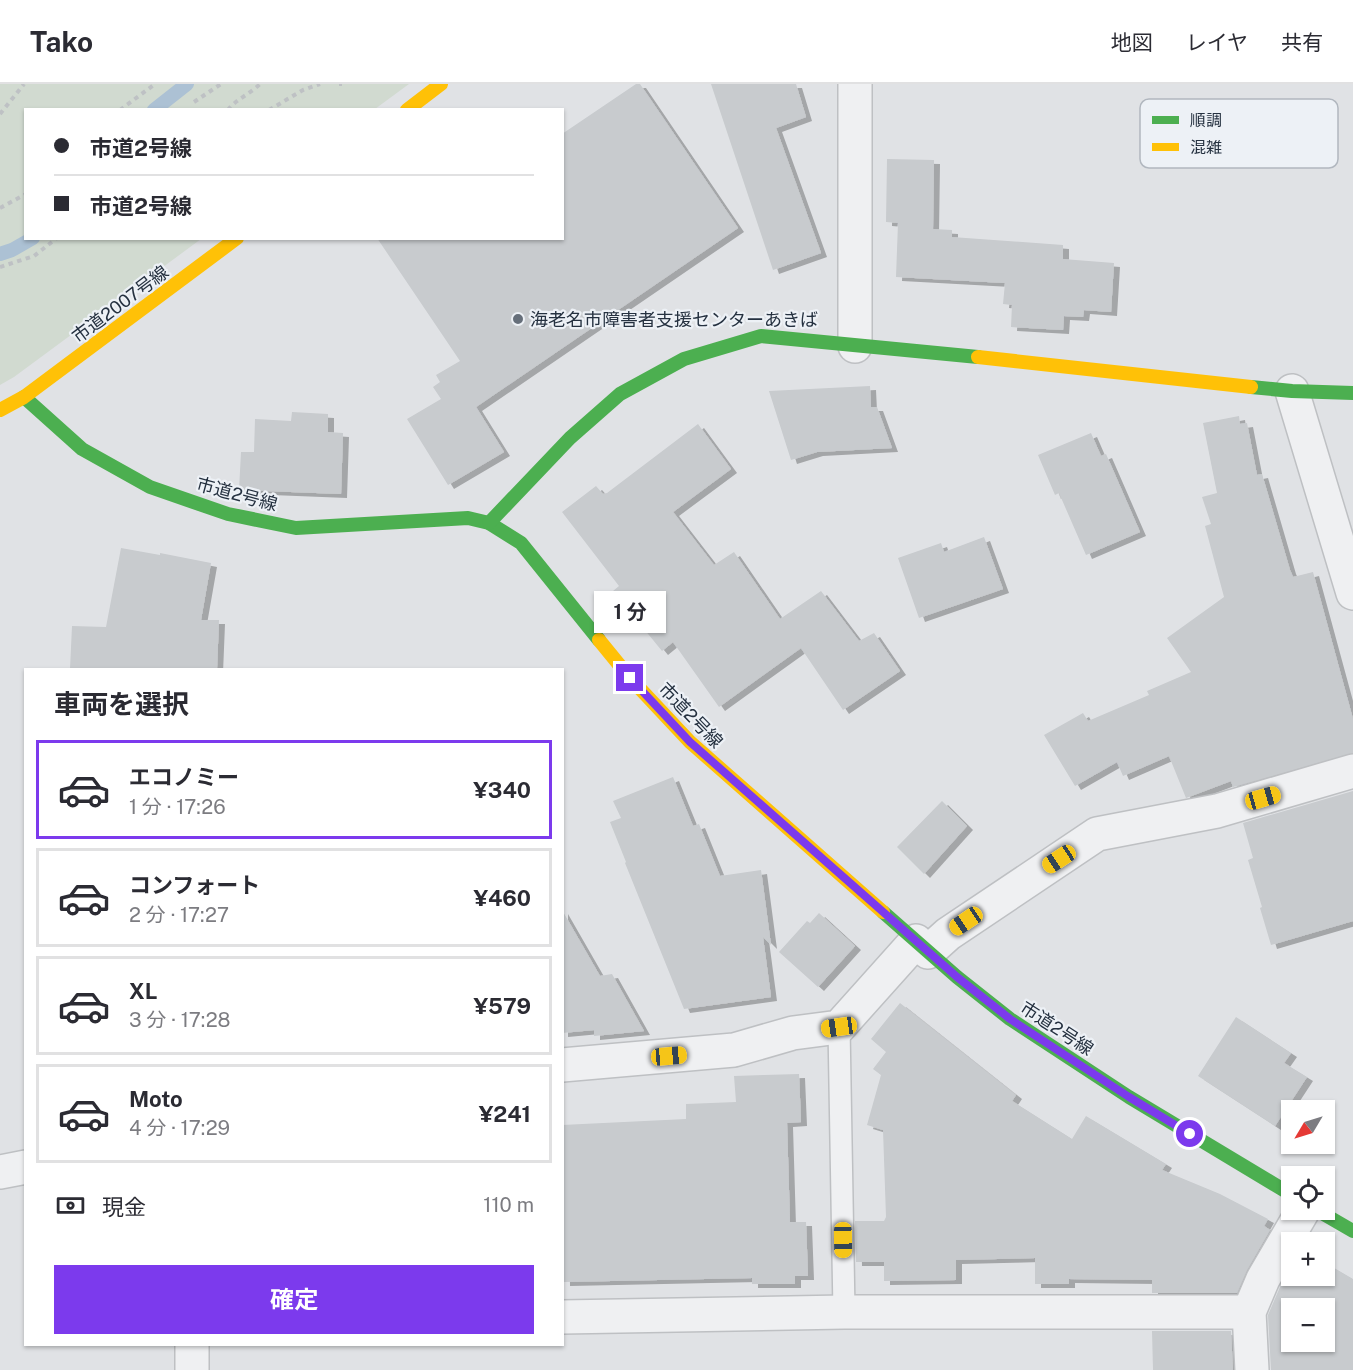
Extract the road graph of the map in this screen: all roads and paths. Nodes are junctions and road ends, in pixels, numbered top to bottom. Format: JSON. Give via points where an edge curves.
{"nodes":[{"id":1,"x":24,"y":84,"type":"edge"},
{"id":2,"x":155,"y":84,"type":"edge"},
{"id":3,"x":221,"y":84,"type":"edge"},
{"id":4,"x":260,"y":84,"type":"edge"},
{"id":5,"x":320,"y":84,"type":"edge"},
{"id":6,"x":441,"y":84,"type":"edge"},
{"id":7,"x":855,"y":84,"type":"edge"},
{"id":8,"x":194,"y":102,"type":"dead end"},
{"id":9,"x":123,"y":108,"type":"edge"},
{"id":10,"x":229,"y":108,"type":"edge"},
{"id":11,"x":272,"y":108,"type":"edge"},
{"id":12,"x":410,"y":108,"type":"edge"},
{"id":13,"x":0,"y":114,"type":"edge"},
{"id":14,"x":24,"y":195,"type":"edge"},
{"id":15,"x":0,"y":208,"type":"edge"},
{"id":16,"x":55,"y":240,"type":"edge"},
{"id":17,"x":234,"y":240,"type":"edge"},
{"id":18,"x":0,"y":267,"type":"edge"},
{"id":19,"x":855,"y":346,"type":"junction"},
{"id":20,"x":1292,"y":391,"type":"junction"},
{"id":21,"x":1353,"y":393,"type":"edge"},
{"id":22,"x":24,"y":397,"type":"junction"},
{"id":23,"x":0,"y":410,"type":"edge"},
{"id":24,"x":489,"y":523,"type":"junction"},
{"id":25,"x":1353,"y":593,"type":"edge"},
{"id":26,"x":1353,"y":771,"type":"edge"},
{"id":27,"x":922,"y":947,"type":"junction"},
{"id":28,"x":839,"y":1027,"type":"junction"},
{"id":29,"x":564,"y":1065,"type":"edge"},
{"id":30,"x":24,"y":1167,"type":"edge"},
{"id":31,"x":0,"y":1172,"type":"edge"},
{"id":32,"x":1281,"y":1188,"type":"edge"},
{"id":33,"x":1298,"y":1220,"type":"edge"},
{"id":34,"x":1334,"y":1220,"type":"edge"},
{"id":35,"x":1353,"y":1231,"type":"edge"},
{"id":36,"x":844,"y":1311,"type":"junction"},
{"id":37,"x":1249,"y":1312,"type":"junction"},
{"id":38,"x":564,"y":1317,"type":"edge"},
{"id":39,"x":192,"y":1346,"type":"edge"},
{"id":40,"x":192,"y":1370,"type":"edge"},
{"id":41,"x":1252,"y":1370,"type":"edge"}],
"edges":[{"from":1,"to":13,"type":"path"},
{"from":2,"to":9,"type":"path"},
{"from":3,"to":8,"type":"path"},
{"from":4,"to":10,"type":"path"},
{"from":5,"to":11,"type":"path"},
{"from":6,"to":12,"type":"street"},
{"from":7,"to":19,"type":"street"},
{"from":14,"to":15,"type":"path"},
{"from":16,"to":18,"type":"path","via":[[34,256]]},
{"from":17,"to":22,"type":"street","name":"市道2007号線"},
{"from":19,"to":20,"type":"street"},
{"from":19,"to":24,"type":"street","via":[[761,336],[684,359],[620,394],[570,438]]},
{"from":20,"to":21,"type":"street"},
{"from":20,"to":25,"type":"street"},
{"from":22,"to":23,"type":"street"},
{"from":22,"to":24,"type":"street","name":"市道2号線","via":[[82,449],[150,487],[228,514],[296,528],[468,518]]},
{"from":24,"to":27,"type":"street","name":"市道2号線","via":[[521,543],[630,678],[690,742]]},
{"from":26,"to":27,"type":"street","via":[[1217,811],[1097,834],[948,934]]},
{"from":27,"to":28,"type":"street"},
{"from":27,"to":32,"type":"street","name":"市道2号線","via":[[1010,1019],[1129,1097]]},
{"from":28,"to":29,"type":"street","via":[[792,1033],[734,1050]]},
{"from":28,"to":36,"type":"lane"},
{"from":30,"to":31,"type":"street"},
{"from":33,"to":37,"type":"street","via":[[1263,1279]]},
{"from":34,"to":35,"type":"street"},
{"from":36,"to":37,"type":"street"},
{"from":36,"to":38,"type":"street"},
{"from":37,"to":41,"type":"street"},
{"from":39,"to":40,"type":"street"}]}
